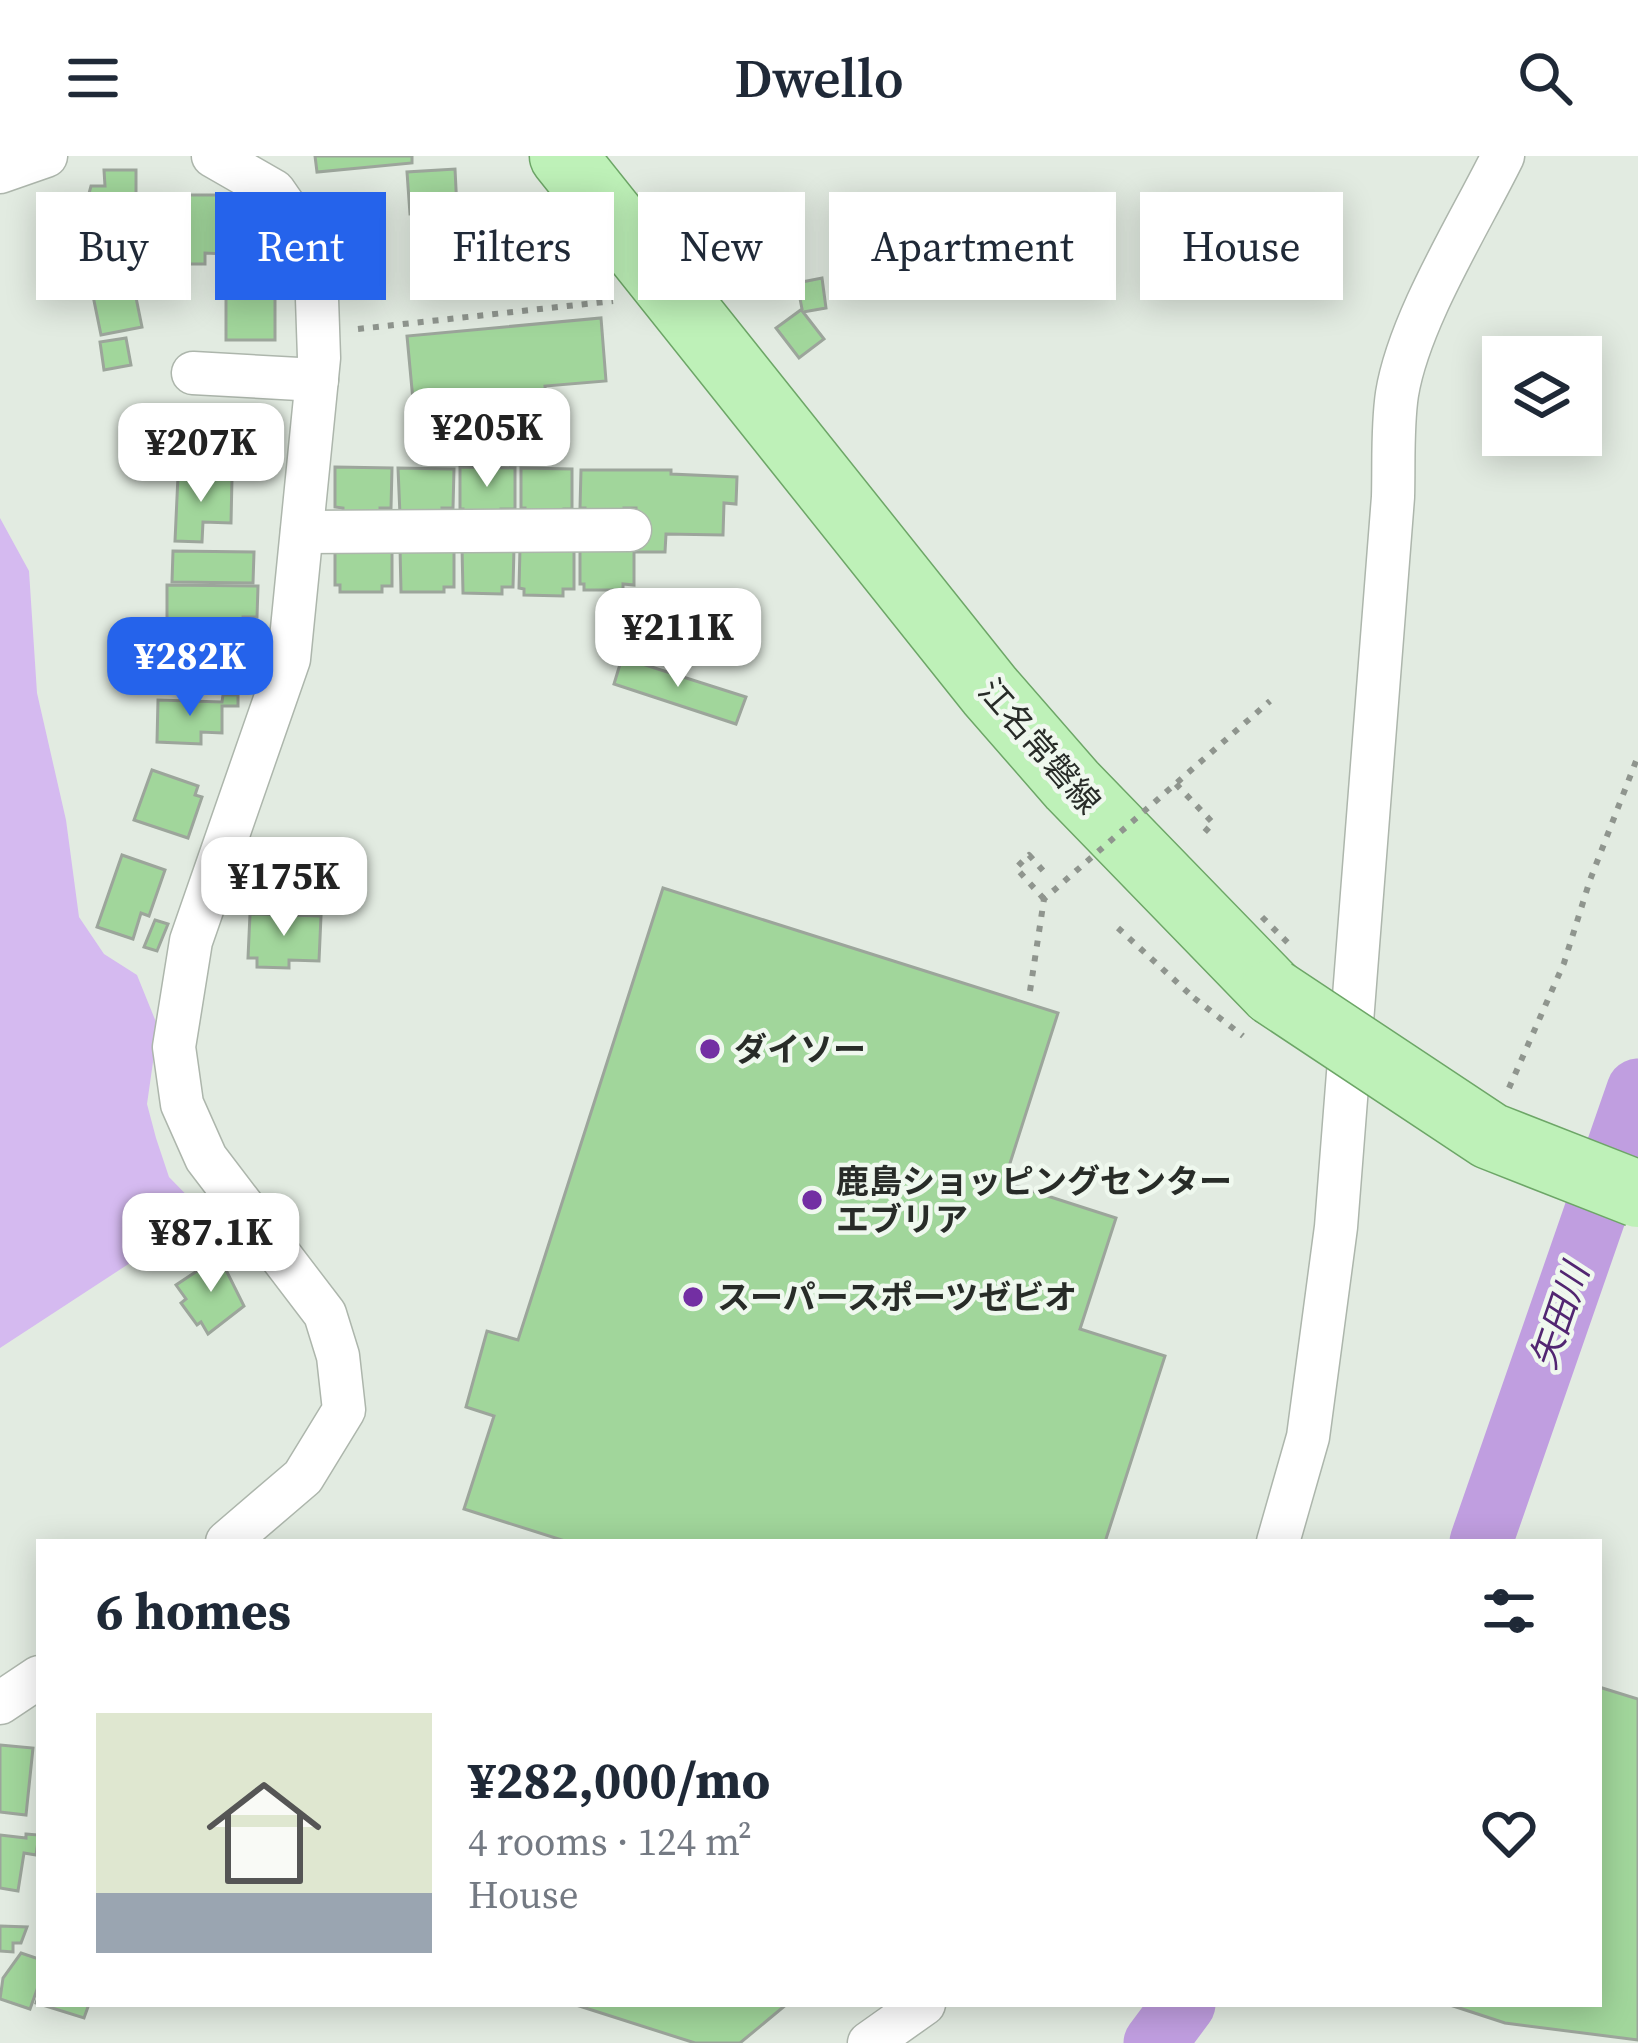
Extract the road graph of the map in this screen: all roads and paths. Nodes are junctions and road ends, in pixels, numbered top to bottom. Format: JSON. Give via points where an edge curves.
{"nodes":[{"id":1,"x":213,"y":156,"type":"edge"},
{"id":2,"x":563,"y":156,"type":"edge"},
{"id":3,"x":1503,"y":156,"type":"edge"},
{"id":4,"x":614,"y":301,"type":"dead end"},
{"id":5,"x":318,"y":333,"type":"junction"},
{"id":6,"x":193,"y":373,"type":"dead end"},
{"id":7,"x":317,"y":380,"type":"junction"},
{"id":8,"x":630,"y":530,"type":"dead end"},
{"id":9,"x":302,"y":532,"type":"junction"},
{"id":10,"x":1270,"y":701,"type":"dead end"},
{"id":11,"x":1638,"y":756,"type":"edge"},
{"id":12,"x":1175,"y":784,"type":"junction"},
{"id":13,"x":1202,"y":835,"type":"dead end"},
{"id":14,"x":1046,"y":874,"type":"dead end"},
{"id":15,"x":1044,"y":899,"type":"junction"},
{"id":16,"x":1118,"y":928,"type":"dead end"},
{"id":17,"x":1030,"y":991,"type":"dead end"},
{"id":18,"x":1194,"y":998,"type":"dead end"},
{"id":19,"x":1490,"y":1136,"type":"junction"},
{"id":20,"x":1638,"y":1194,"type":"edge"},
{"id":21,"x":230,"y":1539,"type":"edge"},
{"id":22,"x":1279,"y":1539,"type":"edge"},
{"id":23,"x":36,"y":1679,"type":"edge"},
{"id":24,"x":0,"y":1703,"type":"edge"},
{"id":25,"x":920,"y":2007,"type":"edge"},
{"id":26,"x":869,"y":2043,"type":"edge"}],
"edges":[{"from":1,"to":5,"type":"street","via":[[274,191],[301,230],[316,269]]},
{"from":2,"to":19,"type":"main road","name":"江名常磐線","bridge":true,"via":[[1072,785],[1274,992]]},
{"from":3,"to":22,"type":"street","via":[[1408,352],[1397,394],[1336,1227],[1308,1437]]},
{"from":4,"to":5,"type":"path"},
{"from":5,"to":7,"type":"street"},
{"from":6,"to":7,"type":"street"},
{"from":7,"to":9,"type":"street"},
{"from":8,"to":9,"type":"street"},
{"from":9,"to":21,"type":"street","via":[[289,659],[191,940],[174,1047],[182,1104],[206,1158],[326,1315],[344,1410],[302,1477]]},
{"from":10,"to":12,"type":"path","bridge":true},
{"from":11,"to":19,"type":"path","via":[[1564,963]]},
{"from":12,"to":13,"type":"path","via":[[1213,823]]},
{"from":12,"to":15,"type":"path","bridge":true},
{"from":14,"to":15,"type":"path","via":[[1029,855],[1016,868]]},
{"from":15,"to":17,"type":"path","bridge":true},
{"from":16,"to":18,"type":"path"},
{"from":19,"to":20,"type":"main road","name":"江名常磐線","bridge":true},
{"from":23,"to":24,"type":"street"},
{"from":25,"to":26,"type":"street"}]}
